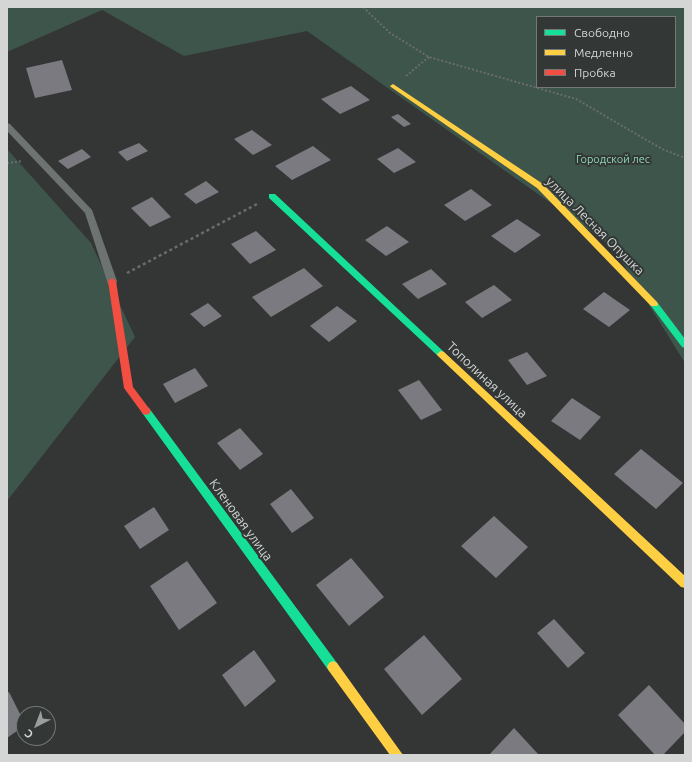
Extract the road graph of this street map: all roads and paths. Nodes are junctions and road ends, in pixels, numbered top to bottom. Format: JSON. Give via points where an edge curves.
{"nodes":[{"id":1,"x":363,"y":7,"type":"edge"},
{"id":2,"x":429,"y":57,"type":"junction"},
{"id":3,"x":393,"y":86,"type":"joint"},
{"id":4,"x":536,"y":88,"type":"edge"},
{"id":5,"x":538,"y":88,"type":"edge"},
{"id":6,"x":7,"y":126,"type":"edge"},
{"id":7,"x":685,"y":158,"type":"edge"},
{"id":8,"x":272,"y":196,"type":"joint"},
{"id":9,"x":112,"y":280,"type":"junction"},
{"id":10,"x":685,"y":345,"type":"edge"},
{"id":11,"x":685,"y":583,"type":"edge"},
{"id":12,"x":397,"y":755,"type":"edge"}],
"edges":[{"from":1,"to":2,"type":"path","via":[[390,32]]},
{"from":2,"to":3,"type":"path"},
{"from":2,"to":4,"type":"path"},
{"from":3,"to":10,"type":"street","name":"улица Лесная Опушка","via":[[540,186],[648,297]]},
{"from":5,"to":7,"type":"path","via":[[576,99],[662,149]]},
{"from":6,"to":9,"type":"lane","via":[[89,212]]},
{"from":8,"to":9,"type":"path"},
{"from":8,"to":11,"type":"street","name":"Тополиная улица"},
{"from":9,"to":12,"type":"street","name":"Кленовая улица","via":[[129,388]]}]}
